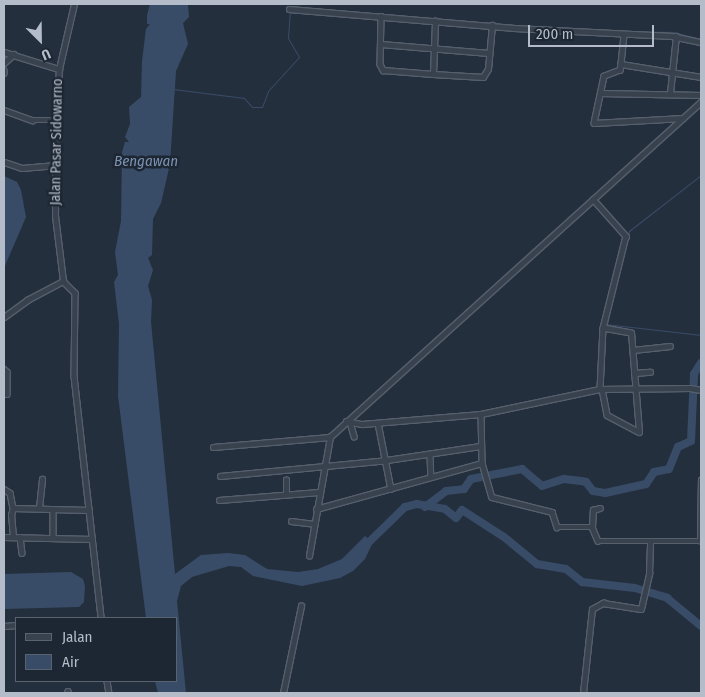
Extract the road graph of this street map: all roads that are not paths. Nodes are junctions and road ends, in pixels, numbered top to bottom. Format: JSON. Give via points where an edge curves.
{"nodes":[{"id":1,"x":74,"y":4,"type":"edge"},
{"id":2,"x":288,"y":9,"type":"dead end"},
{"id":3,"x":381,"y":16,"type":"junction"},
{"id":4,"x":435,"y":21,"type":"junction"},
{"id":5,"x":492,"y":25,"type":"junction"},
{"id":6,"x":624,"y":35,"type":"junction"},
{"id":7,"x":676,"y":36,"type":"junction"},
{"id":8,"x":701,"y":42,"type":"edge"},
{"id":9,"x":381,"y":44,"type":"junction"},
{"id":10,"x":434,"y":49,"type":"junction"},
{"id":11,"x":4,"y":52,"type":"edge"},
{"id":12,"x":489,"y":53,"type":"junction"},
{"id":13,"x":14,"y":54,"type":"junction"},
{"id":14,"x":4,"y":63,"type":"edge"},
{"id":15,"x":621,"y":64,"type":"junction"},
{"id":16,"x":59,"y":69,"type":"junction"},
{"id":17,"x":672,"y":72,"type":"junction"},
{"id":18,"x":433,"y":74,"type":"junction"},
{"id":19,"x":701,"y":77,"type":"edge"},
{"id":20,"x":600,"y":92,"type":"junction"},
{"id":21,"x":670,"y":92,"type":"junction"},
{"id":22,"x":701,"y":95,"type":"edge"},
{"id":23,"x":701,"y":102,"type":"edge"},
{"id":24,"x":4,"y":110,"type":"edge"},
{"id":25,"x":683,"y":118,"type":"junction"},
{"id":26,"x":56,"y":120,"type":"junction"},
{"id":27,"x":4,"y":162,"type":"edge"},
{"id":28,"x":56,"y":165,"type":"junction"},
{"id":29,"x":593,"y":199,"type":"junction"},
{"id":30,"x":63,"y":282,"type":"junction"},
{"id":31,"x":4,"y":318,"type":"edge"},
{"id":32,"x":605,"y":328,"type":"junction"},
{"id":33,"x":670,"y":346,"type":"dead end"},
{"id":34,"x":633,"y":350,"type":"junction"},
{"id":35,"x":4,"y":369,"type":"edge"},
{"id":36,"x":650,"y":372,"type":"dead end"},
{"id":37,"x":634,"y":373,"type":"junction"},
{"id":38,"x":636,"y":388,"type":"junction"},
{"id":39,"x":601,"y":389,"type":"junction"},
{"id":40,"x":700,"y":390,"type":"edge"},
{"id":41,"x":7,"y":394,"type":"dead end"},
{"id":42,"x":481,"y":414,"type":"junction"},
{"id":43,"x":348,"y":422,"type":"junction"},
{"id":44,"x":378,"y":423,"type":"junction"},
{"id":45,"x":354,"y":436,"type":"dead end"},
{"id":46,"x":330,"y":437,"type":"junction"},
{"id":47,"x":480,"y":446,"type":"junction"},
{"id":48,"x":213,"y":448,"type":"dead end"},
{"id":49,"x":430,"y":454,"type":"junction"},
{"id":50,"x":384,"y":460,"type":"junction"},
{"id":51,"x":482,"y":463,"type":"junction"},
{"id":52,"x":323,"y":467,"type":"junction"},
{"id":53,"x":220,"y":476,"type":"dead end"},
{"id":54,"x":431,"y":477,"type":"junction"},
{"id":55,"x":42,"y":479,"type":"dead end"},
{"id":56,"x":286,"y":480,"type":"dead end"},
{"id":57,"x":701,"y":480,"type":"edge"},
{"id":58,"x":4,"y":489,"type":"edge"},
{"id":59,"x":391,"y":489,"type":"junction"},
{"id":60,"x":318,"y":492,"type":"junction"},
{"id":61,"x":286,"y":494,"type":"junction"},
{"id":62,"x":219,"y":500,"type":"dead end"},
{"id":63,"x":13,"y":508,"type":"junction"},
{"id":64,"x":39,"y":508,"type":"junction"},
{"id":65,"x":600,"y":508,"type":"dead end"},
{"id":66,"x":53,"y":509,"type":"junction"},
{"id":67,"x":316,"y":509,"type":"junction"},
{"id":68,"x":89,"y":510,"type":"junction"},
{"id":69,"x":291,"y":521,"type":"dead end"},
{"id":70,"x":314,"y":524,"type":"junction"},
{"id":71,"x":592,"y":527,"type":"junction"},
{"id":72,"x":12,"y":536,"type":"junction"},
{"id":73,"x":4,"y":537,"type":"edge"},
{"id":74,"x":20,"y":537,"type":"junction"},
{"id":75,"x":53,"y":537,"type":"junction"},
{"id":76,"x":92,"y":539,"type":"junction"},
{"id":77,"x":700,"y":541,"type":"edge"},
{"id":78,"x":650,"y":542,"type":"junction"},
{"id":79,"x":22,"y":553,"type":"dead end"},
{"id":80,"x":309,"y":556,"type":"dead end"},
{"id":81,"x":301,"y":606,"type":"dead end"},
{"id":82,"x":101,"y":617,"type":"edge"},
{"id":83,"x":283,"y":693,"type":"edge"},
{"id":84,"x":584,"y":693,"type":"edge"}],
"edges":[{"from":1,"to":16,"type":"street","name":"Jalan Pasar Sidowarno"},
{"from":2,"to":3,"type":"street"},
{"from":3,"to":4,"type":"street"},
{"from":3,"to":9,"type":"street"},
{"from":4,"to":5,"type":"street"},
{"from":4,"to":10,"type":"street"},
{"from":5,"to":6,"type":"street"},
{"from":5,"to":12,"type":"street"},
{"from":6,"to":7,"type":"street"},
{"from":6,"to":15,"type":"street"},
{"from":7,"to":8,"type":"street"},
{"from":7,"to":17,"type":"street"},
{"from":9,"to":10,"type":"street"},
{"from":9,"to":18,"type":"street","via":[[383,70]]},
{"from":10,"to":12,"type":"street"},
{"from":10,"to":18,"type":"street"},
{"from":11,"to":13,"type":"street"},
{"from":12,"to":18,"type":"street","via":[[488,69],[483,77]]},
{"from":13,"to":14,"type":"street"},
{"from":13,"to":16,"type":"street"},
{"from":15,"to":17,"type":"street"},
{"from":15,"to":20,"type":"street","via":[[618,71],[606,73]]},
{"from":16,"to":26,"type":"street","name":"Jalan Pasar Sidowarno"},
{"from":17,"to":19,"type":"street"},
{"from":17,"to":21,"type":"street"},
{"from":20,"to":21,"type":"street"},
{"from":20,"to":25,"type":"street","via":[[595,123]]},
{"from":21,"to":22,"type":"street"},
{"from":23,"to":25,"type":"street"},
{"from":24,"to":26,"type":"street","via":[[32,120]]},
{"from":25,"to":29,"type":"street"},
{"from":26,"to":28,"type":"street","name":"Jalan Pasar Sidowarno"},
{"from":27,"to":28,"type":"street","via":[[22,168]]},
{"from":28,"to":30,"type":"street","name":"Jalan Pasar Sidowarno","via":[[55,216]]},
{"from":29,"to":32,"type":"street","via":[[626,236]]},
{"from":29,"to":43,"type":"street"},
{"from":30,"to":31,"type":"street","via":[[27,300]]},
{"from":30,"to":68,"type":"street","via":[[75,293],[74,376]]},
{"from":32,"to":34,"type":"street","via":[[631,333]]},
{"from":32,"to":39,"type":"street"},
{"from":33,"to":34,"type":"street"},
{"from":34,"to":37,"type":"street"},
{"from":35,"to":41,"type":"street","via":[[7,372]]},
{"from":36,"to":37,"type":"street"},
{"from":37,"to":38,"type":"street"},
{"from":38,"to":39,"type":"street"},
{"from":38,"to":39,"type":"street","via":[[639,432],[606,415]]},
{"from":38,"to":40,"type":"street"},
{"from":39,"to":42,"type":"street"},
{"from":42,"to":44,"type":"street"},
{"from":42,"to":47,"type":"street"},
{"from":43,"to":44,"type":"street"},
{"from":43,"to":45,"type":"street"},
{"from":43,"to":46,"type":"street"},
{"from":44,"to":50,"type":"street"},
{"from":46,"to":48,"type":"street"},
{"from":46,"to":52,"type":"street"},
{"from":47,"to":49,"type":"street"},
{"from":47,"to":51,"type":"street"},
{"from":49,"to":50,"type":"street"},
{"from":49,"to":54,"type":"street"},
{"from":50,"to":52,"type":"street"},
{"from":50,"to":59,"type":"street"},
{"from":51,"to":54,"type":"street"},
{"from":51,"to":71,"type":"street","via":[[492,497],[552,512],[557,527]]},
{"from":52,"to":53,"type":"street"},
{"from":52,"to":60,"type":"street"},
{"from":54,"to":59,"type":"street"},
{"from":55,"to":64,"type":"street"},
{"from":56,"to":61,"type":"street"},
{"from":57,"to":77,"type":"street"},
{"from":58,"to":63,"type":"street","via":[[12,496]]},
{"from":59,"to":67,"type":"street"},
{"from":60,"to":61,"type":"street"},
{"from":60,"to":67,"type":"street"},
{"from":61,"to":62,"type":"street"},
{"from":63,"to":64,"type":"street"},
{"from":63,"to":72,"type":"street"},
{"from":64,"to":66,"type":"street"},
{"from":65,"to":71,"type":"street","via":[[593,510]]},
{"from":66,"to":68,"type":"street"},
{"from":66,"to":75,"type":"street"},
{"from":67,"to":70,"type":"street"},
{"from":68,"to":76,"type":"street"},
{"from":69,"to":70,"type":"street"},
{"from":70,"to":80,"type":"street"},
{"from":71,"to":78,"type":"street","via":[[598,542]]},
{"from":72,"to":73,"type":"street"},
{"from":72,"to":74,"type":"street"},
{"from":74,"to":75,"type":"street"},
{"from":74,"to":79,"type":"street"},
{"from":75,"to":76,"type":"street"},
{"from":76,"to":82,"type":"street"},
{"from":77,"to":78,"type":"street"},
{"from":78,"to":84,"type":"street","via":[[646,587],[639,610],[603,603],[592,609]]},
{"from":81,"to":83,"type":"street"}]}
